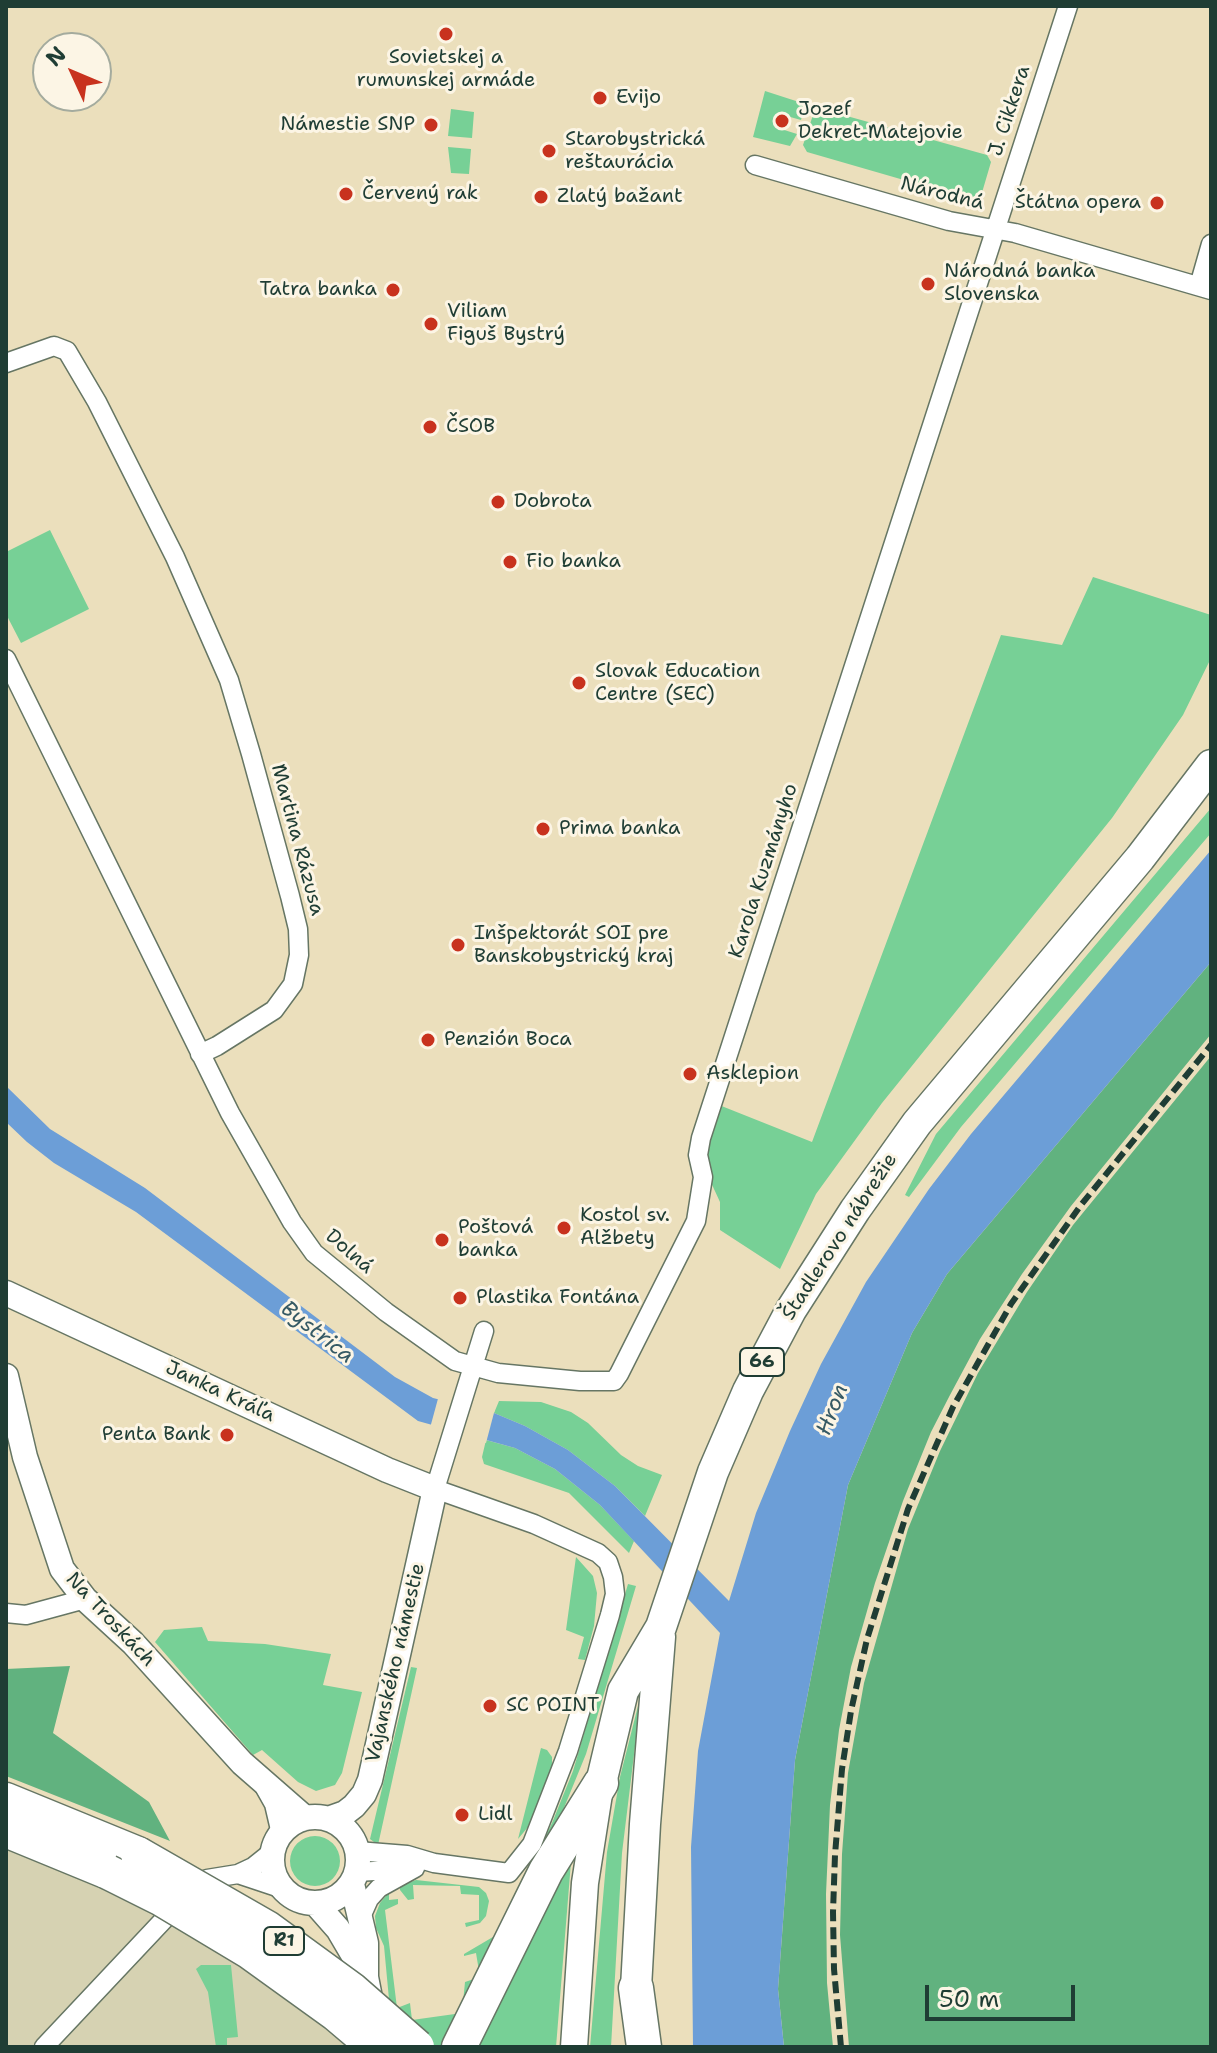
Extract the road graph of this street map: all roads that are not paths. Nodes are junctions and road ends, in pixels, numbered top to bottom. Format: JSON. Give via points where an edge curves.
{"nodes":[{"id":1,"x":1068,"y":6,"type":"edge"},
{"id":2,"x":755,"y":165,"type":"dead end"},
{"id":3,"x":995,"y":229,"type":"junction"},
{"id":4,"x":1211,"y":244,"type":"edge"},
{"id":5,"x":1205,"y":288,"type":"edge"},
{"id":6,"x":6,"y":363,"type":"edge"},
{"id":7,"x":6,"y":659,"type":"edge"},
{"id":8,"x":1211,"y":765,"type":"edge"},
{"id":9,"x":200,"y":1054,"type":"junction"},
{"id":10,"x":6,"y":1293,"type":"edge"},
{"id":11,"x":484,"y":1331,"type":"dead end"},
{"id":12,"x":472,"y":1367,"type":"junction"},
{"id":13,"x":6,"y":1376,"type":"edge"},
{"id":14,"x":435,"y":1489,"type":"junction"},
{"id":15,"x":85,"y":1599,"type":"junction"},
{"id":16,"x":6,"y":1613,"type":"edge"},
{"id":17,"x":661,"y":1627,"type":"junction"},
{"id":18,"x":262,"y":1782,"type":"junction"},
{"id":19,"x":601,"y":1783,"type":"junction"},
{"id":20,"x":6,"y":1800,"type":"edge"},
{"id":21,"x":316,"y":1819,"type":"junction"},
{"id":22,"x":6,"y":1830,"type":"edge"},
{"id":23,"x":277,"y":1842,"type":"junction"},
{"id":24,"x":434,"y":1863,"type":"junction"},
{"id":25,"x":415,"y":1868,"type":"junction"},
{"id":26,"x":355,"y":1869,"type":"junction"},
{"id":27,"x":238,"y":1874,"type":"junction"},
{"id":28,"x":283,"y":1889,"type":"junction"},
{"id":29,"x":316,"y":1904,"type":"junction"},
{"id":30,"x":360,"y":1919,"type":"junction"},
{"id":31,"x":366,"y":1977,"type":"junction"},
{"id":32,"x":636,"y":1988,"type":"junction"},
{"id":33,"x":44,"y":2047,"type":"edge"},
{"id":34,"x":376,"y":2047,"type":"edge"},
{"id":35,"x":417,"y":2047,"type":"edge"},
{"id":36,"x":459,"y":2047,"type":"edge"},
{"id":37,"x":574,"y":2047,"type":"edge"},
{"id":38,"x":632,"y":2047,"type":"edge"},
{"id":39,"x":644,"y":2047,"type":"edge"}],
"edges":[{"from":1,"to":3,"type":"street","name":"J. Cikkera"},
{"from":2,"to":3,"type":"street","name":"Národná","via":[[949,221]]},
{"from":3,"to":5,"type":"street","name":"Národná"},
{"from":3,"to":12,"type":"street","name":"Karola Kuzmányho","via":[[699,1146],[703,1177],[696,1221],[614,1381]]},
{"from":4,"to":5,"type":"street"},
{"from":6,"to":9,"type":"street","name":"Martina Rázusa","via":[[54,346],[67,351],[175,557],[229,680],[251,754],[298,929],[299,955],[293,984],[274,1010]]},
{"from":7,"to":9,"type":"street"},
{"from":8,"to":17,"type":"main road","name":"Štadlerovo nábrežie","number":"66","via":[[1140,858],[917,1123],[831,1245],[748,1391],[696,1518]]},
{"from":9,"to":12,"type":"street","name":"Dolná","via":[[252,1153],[314,1253],[398,1320],[455,1361]]},
{"from":10,"to":14,"type":"street","name":"Janka Kráľa"},
{"from":11,"to":12,"type":"street"},
{"from":12,"to":14,"type":"street","name":"Vajanského námestie"},
{"from":13,"to":15,"type":"street","name":"Na Troskách","via":[[50,1541],[62,1569]]},
{"from":14,"to":21,"type":"street","name":"Vajanského námestie","via":[[370,1780],[345,1813]]},
{"from":14,"to":24,"type":"street","via":[[598,1553],[608,1562],[615,1594],[568,1751],[532,1844],[509,1873]]},
{"from":15,"to":16,"type":"street","via":[[26,1615]]},
{"from":15,"to":18,"type":"street","name":"Na Troskách"},
{"from":17,"to":19,"type":"main road","name":"Štadlerovo nábrežie","number":"66","via":[[623,1691]]},
{"from":17,"to":32,"type":"main road","number":"66"},
{"from":18,"to":21,"type":"street","name":"Na Troskách"},
{"from":18,"to":23,"type":"street","name":"Na Troskách","via":[[274,1804]]},
{"from":19,"to":36,"type":"highway","via":[[546,1871]]},
{"from":19,"to":37,"type":"main road","via":[[585,1883]]},
{"from":20,"to":35,"type":"highway","number":"R1","bridge":true,"via":[[138,1854],[267,1928],[352,1990]]},
{"from":21,"to":23,"type":"street","via":[[291,1825]]},
{"from":21,"to":26,"type":"street","via":[[342,1826],[352,1837]]},
{"from":22,"to":34,"type":"highway","number":"R1","bridge":true,"via":[[160,1898],[250,1952]]},
{"from":23,"to":27,"type":"street","via":[[253,1867]]},
{"from":23,"to":28,"type":"street","via":[[272,1865]]},
{"from":24,"to":25,"type":"street"},
{"from":24,"to":26,"type":"street","via":[[407,1855]]},
{"from":25,"to":26,"type":"street"},
{"from":25,"to":30,"type":"street","via":[[379,1888]]},
{"from":26,"to":29,"type":"street","via":[[342,1894]]},
{"from":26,"to":30,"type":"street"},
{"from":27,"to":28,"type":"street"},
{"from":27,"to":33,"type":"street","via":[[207,1879],[188,1894]]},
{"from":28,"to":29,"type":"street"},
{"from":29,"to":31,"type":"street","via":[[338,1929]]},
{"from":30,"to":31,"type":"street"},
{"from":31,"to":34,"type":"street"},
{"from":32,"to":38,"type":"main road"},
{"from":32,"to":39,"type":"highway"}]}
